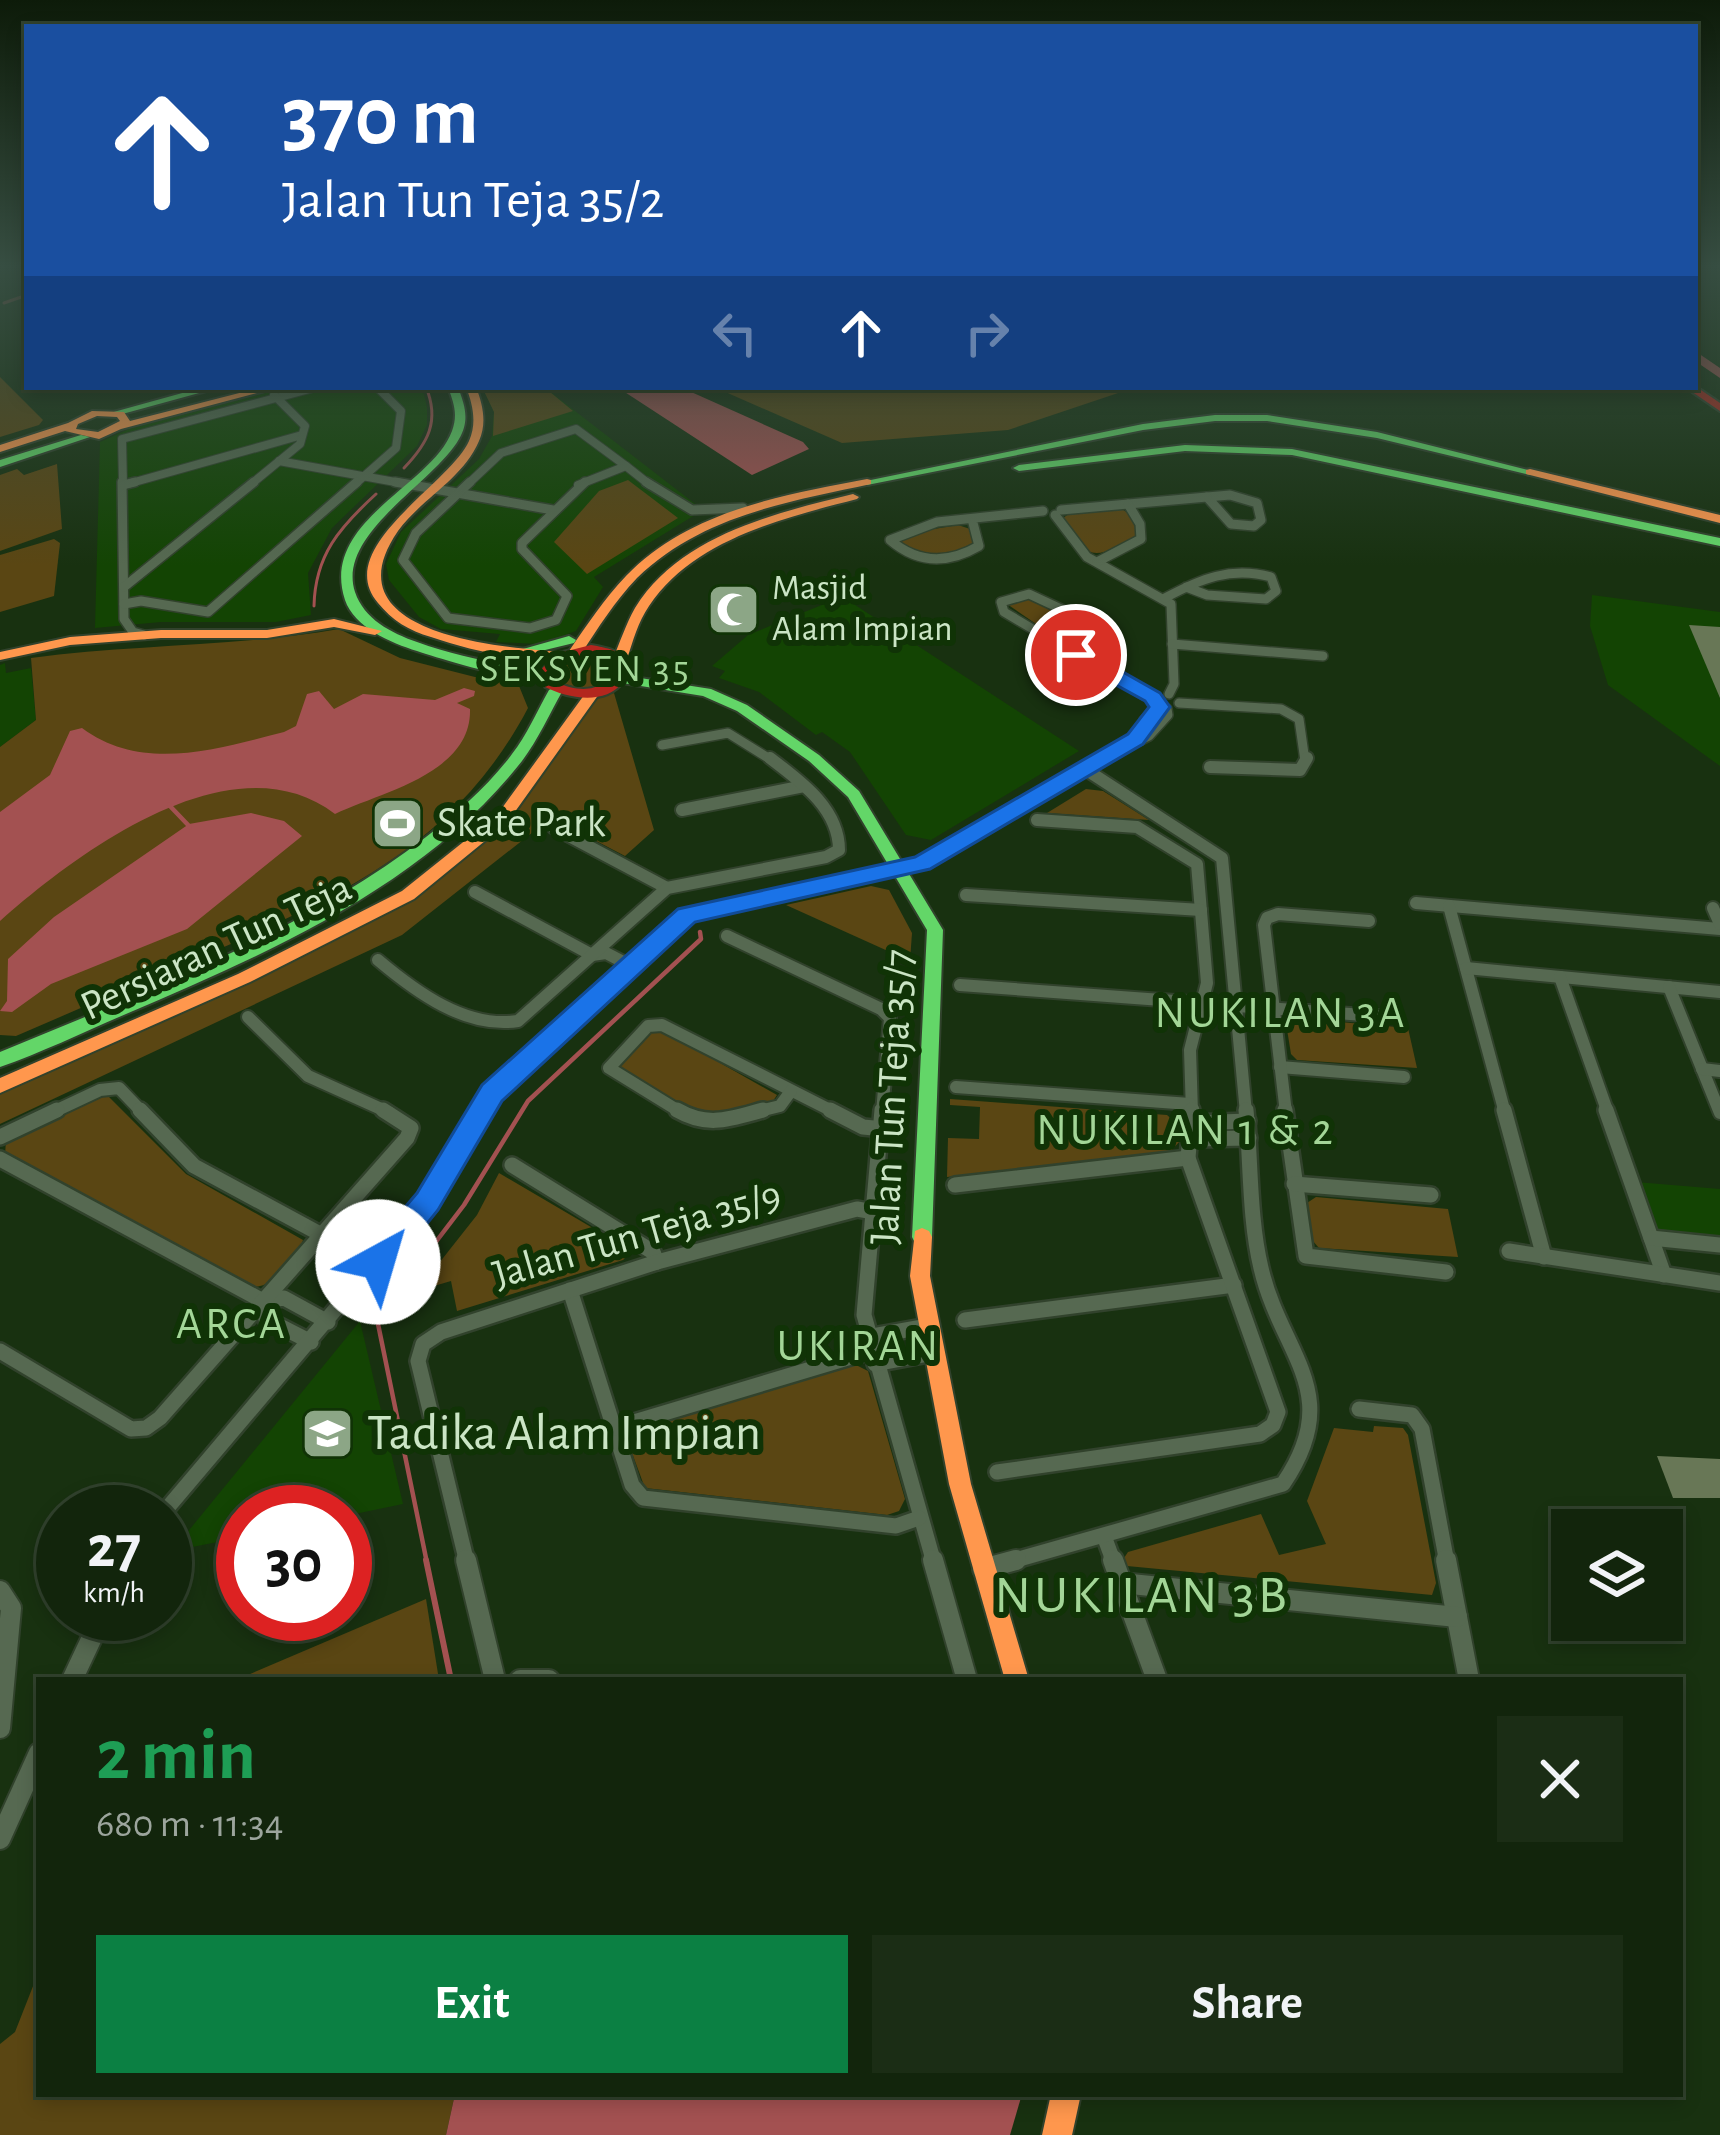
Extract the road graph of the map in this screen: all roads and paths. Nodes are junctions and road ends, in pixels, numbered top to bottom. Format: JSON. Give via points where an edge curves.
{"nodes":[{"id":1,"x":207,"y":390,"type":"edge"},
{"id":2,"x":380,"y":390,"type":"edge"},
{"id":3,"x":454,"y":390,"type":"edge"},
{"id":4,"x":472,"y":390,"type":"edge"},
{"id":5,"x":1694,"y":390,"type":"edge"},
{"id":6,"x":273,"y":391,"type":"edge"},
{"id":7,"x":1720,"y":408,"type":"edge"},
{"id":8,"x":119,"y":420,"type":"junction"},
{"id":9,"x":78,"y":432,"type":"junction"},
{"id":10,"x":302,"y":435,"type":"junction"},
{"id":11,"x":0,"y":449,"type":"edge"},
{"id":12,"x":279,"y":461,"type":"junction"},
{"id":13,"x":0,"y":464,"type":"edge"},
{"id":14,"x":626,"y":466,"type":"junction"},
{"id":15,"x":453,"y":471,"type":"junction"},
{"id":16,"x":365,"y":477,"type":"junction"},
{"id":17,"x":122,"y":485,"type":"junction"},
{"id":18,"x":872,"y":487,"type":"junction"},
{"id":19,"x":422,"y":492,"type":"junction"},
{"id":20,"x":457,"y":493,"type":"junction"},
{"id":21,"x":1207,"y":497,"type":"junction"},
{"id":22,"x":1128,"y":504,"type":"junction"},
{"id":23,"x":753,"y":505,"type":"junction"},
{"id":24,"x":553,"y":510,"type":"junction"},
{"id":25,"x":1053,"y":512,"type":"junction"},
{"id":26,"x":972,"y":518,"type":"junction"},
{"id":27,"x":1720,"y":519,"type":"edge"},
{"id":28,"x":1720,"y":542,"type":"edge"},
{"id":29,"x":1097,"y":562,"type":"junction"},
{"id":30,"x":347,"y":585,"type":"junction"},
{"id":31,"x":124,"y":586,"type":"junction"},
{"id":32,"x":1186,"y":586,"type":"junction"},
{"id":33,"x":1166,"y":598,"type":"junction"},
{"id":34,"x":124,"y":604,"type":"junction"},
{"id":35,"x":124,"y":619,"type":"junction"},
{"id":36,"x":589,"y":623,"type":"junction"},
{"id":37,"x":285,"y":631,"type":"junction"},
{"id":38,"x":144,"y":635,"type":"junction"},
{"id":39,"x":386,"y":635,"type":"junction"},
{"id":40,"x":97,"y":639,"type":"junction"},
{"id":41,"x":1172,"y":644,"type":"junction"},
{"id":42,"x":512,"y":654,"type":"junction"},
{"id":43,"x":569,"y":654,"type":"junction"},
{"id":44,"x":0,"y":656,"type":"edge"},
{"id":45,"x":1323,"y":656,"type":"dead end"},
{"id":46,"x":1099,"y":668,"type":"junction"},
{"id":47,"x":621,"y":669,"type":"junction"},
{"id":48,"x":551,"y":684,"type":"junction"},
{"id":49,"x":592,"y":694,"type":"junction"},
{"id":50,"x":1164,"y":704,"type":"junction"},
{"id":51,"x":662,"y":746,"type":"dead end"},
{"id":52,"x":1210,"y":767,"type":"dead end"},
{"id":53,"x":1085,"y":769,"type":"junction"},
{"id":54,"x":804,"y":786,"type":"junction"},
{"id":55,"x":682,"y":810,"type":"dead end"},
{"id":56,"x":1037,"y":820,"type":"dead end"},
{"id":57,"x":554,"y":828,"type":"dead end"},
{"id":58,"x":898,"y":868,"type":"junction"},
{"id":59,"x":667,"y":888,"type":"junction"},
{"id":60,"x":475,"y":892,"type":"dead end"},
{"id":61,"x":965,"y":895,"type":"dead end"},
{"id":62,"x":1416,"y":903,"type":"dead end"},
{"id":63,"x":1449,"y":906,"type":"junction"},
{"id":64,"x":1713,"y":908,"type":"dead end"},
{"id":65,"x":1201,"y":910,"type":"junction"},
{"id":66,"x":1369,"y":921,"type":"dead end"},
{"id":67,"x":1720,"y":926,"type":"edge"},
{"id":68,"x":727,"y":936,"type":"dead end"},
{"id":69,"x":592,"y":955,"type":"junction"},
{"id":70,"x":378,"y":960,"type":"dead end"},
{"id":71,"x":631,"y":966,"type":"junction"},
{"id":72,"x":1466,"y":968,"type":"junction"},
{"id":73,"x":1560,"y":977,"type":"junction"},
{"id":74,"x":616,"y":980,"type":"junction"},
{"id":75,"x":961,"y":986,"type":"dead end"},
{"id":76,"x":1669,"y":987,"type":"junction"},
{"id":77,"x":1720,"y":992,"type":"edge"},
{"id":78,"x":1202,"y":1003,"type":"junction"},
{"id":79,"x":1238,"y":1006,"type":"junction"},
{"id":80,"x":1274,"y":1009,"type":"junction"},
{"id":81,"x":248,"y":1017,"type":"dead end"},
{"id":82,"x":1392,"y":1017,"type":"dead end"},
{"id":83,"x":0,"y":1060,"type":"edge"},
{"id":84,"x":1280,"y":1067,"type":"junction"},
{"id":85,"x":1702,"y":1069,"type":"junction"},
{"id":86,"x":1720,"y":1071,"type":"edge"},
{"id":87,"x":1404,"y":1077,"type":"dead end"},
{"id":88,"x":0,"y":1086,"type":"edge"},
{"id":89,"x":956,"y":1087,"type":"dead end"},
{"id":90,"x":791,"y":1091,"type":"junction"},
{"id":91,"x":1190,"y":1104,"type":"junction"},
{"id":92,"x":1720,"y":1113,"type":"edge"},
{"id":93,"x":884,"y":1129,"type":"junction"},
{"id":94,"x":1249,"y":1130,"type":"junction"},
{"id":95,"x":1192,"y":1131,"type":"junction"},
{"id":96,"x":0,"y":1137,"type":"edge"},
{"id":97,"x":1188,"y":1158,"type":"junction"},
{"id":98,"x":0,"y":1159,"type":"edge"},
{"id":99,"x":512,"y":1165,"type":"dead end"},
{"id":100,"x":1294,"y":1184,"type":"junction"},
{"id":101,"x":955,"y":1186,"type":"dead end"},
{"id":102,"x":1431,"y":1195,"type":"dead end"},
{"id":103,"x":874,"y":1212,"type":"junction"},
{"id":104,"x":322,"y":1235,"type":"junction"},
{"id":105,"x":1651,"y":1238,"type":"junction"},
{"id":106,"x":1720,"y":1245,"type":"edge"},
{"id":107,"x":1509,"y":1252,"type":"dead end"},
{"id":108,"x":1544,"y":1257,"type":"junction"},
{"id":109,"x":657,"y":1262,"type":"junction"},
{"id":110,"x":1446,"y":1272,"type":"dead end"},
{"id":111,"x":1664,"y":1275,"type":"junction"},
{"id":112,"x":1720,"y":1283,"type":"edge"},
{"id":113,"x":1234,"y":1285,"type":"junction"},
{"id":114,"x":570,"y":1290,"type":"junction"},
{"id":115,"x":263,"y":1301,"type":"junction"},
{"id":116,"x":965,"y":1320,"type":"dead end"},
{"id":117,"x":328,"y":1322,"type":"junction"},
{"id":118,"x":928,"y":1326,"type":"junction"},
{"id":119,"x":310,"y":1342,"type":"junction"},
{"id":120,"x":0,"y":1351,"type":"edge"},
{"id":121,"x":871,"y":1351,"type":"junction"},
{"id":122,"x":934,"y":1353,"type":"junction"},
{"id":123,"x":1360,"y":1409,"type":"dead end"},
{"id":124,"x":614,"y":1428,"type":"junction"},
{"id":125,"x":998,"y":1472,"type":"dead end"},
{"id":126,"x":187,"y":1485,"type":"edge"},
{"id":127,"x":920,"y":1518,"type":"junction"},
{"id":128,"x":1104,"y":1536,"type":"junction"},
{"id":129,"x":982,"y":1569,"type":"junction"},
{"id":130,"x":1121,"y":1583,"type":"junction"},
{"id":131,"x":5,"y":1599,"type":"edge"},
{"id":132,"x":1457,"y":1617,"type":"junction"},
{"id":133,"x":90,"y":1641,"type":"edge"},
{"id":134,"x":73,"y":1677,"type":"edge"},
{"id":135,"x":493,"y":1677,"type":"edge"},
{"id":136,"x":966,"y":1677,"type":"edge"},
{"id":137,"x":1016,"y":1677,"type":"edge"},
{"id":138,"x":1156,"y":1677,"type":"edge"},
{"id":139,"x":1468,"y":1677,"type":"edge"},
{"id":140,"x":0,"y":1728,"type":"edge"},
{"id":141,"x":36,"y":1760,"type":"edge"},
{"id":142,"x":0,"y":1839,"type":"edge"},
{"id":143,"x":1065,"y":2097,"type":"edge"},
{"id":144,"x":1057,"y":2135,"type":"edge"}],
"edges":[{"from":1,"to":8,"type":"main road"},
{"from":2,"to":16,"type":"street","via":[[401,411],[396,448]]},
{"from":3,"to":19,"type":"main road","via":[[460,427]]},
{"from":4,"to":15,"type":"main road","via":[[478,428]]},
{"from":5,"to":7,"type":"main road"},
{"from":6,"to":8,"type":"main road"},
{"from":6,"to":10,"type":"street","via":[[305,426]]},
{"from":6,"to":17,"type":"street","via":[[122,439]]},
{"from":8,"to":9,"type":"main road","via":[[86,416]]},
{"from":9,"to":11,"type":"main road"},
{"from":9,"to":13,"type":"main road"},
{"from":10,"to":12,"type":"street"},
{"from":10,"to":17,"type":"street"},
{"from":12,"to":16,"type":"street"},
{"from":12,"to":31,"type":"street"},
{"from":14,"to":20,"type":"street","via":[[576,428],[501,453]]},
{"from":14,"to":23,"type":"street","via":[[689,512],[709,516]]},
{"from":14,"to":24,"type":"street","via":[[579,484]]},
{"from":15,"to":19,"type":"main road"},
{"from":15,"to":20,"type":"main road","via":[[448,483]]},
{"from":16,"to":19,"type":"street"},
{"from":16,"to":34,"type":"street","via":[[208,612]]},
{"from":17,"to":31,"type":"street"},
{"from":18,"to":23,"type":"main road"},
{"from":18,"to":27,"type":"main road","via":[[1143,427],[1267,418],[1377,435]]},
{"from":18,"to":28,"type":"main road","via":[[1238,446],[1340,459]]},
{"from":18,"to":47,"type":"main road","via":[[759,524],[694,556],[644,603]]},
{"from":19,"to":20,"type":"main road"},
{"from":19,"to":30,"type":"main road","via":[[358,539]]},
{"from":19,"to":42,"type":"main road","name":"Jalan Tun Teja 35/7","via":[[378,554],[374,575],[384,607],[426,634]]},
{"from":20,"to":24,"type":"street"},
{"from":20,"to":24,"type":"street","via":[[416,532],[403,560],[448,618],[530,628],[556,620],[567,596],[522,548]]},
{"from":21,"to":21,"type":"street","via":[[1250,499],[1261,520],[1232,524]]},
{"from":21,"to":22,"type":"street"},
{"from":22,"to":25,"type":"street"},
{"from":22,"to":29,"type":"street","via":[[1141,539]]},
{"from":23,"to":36,"type":"main road","via":[[664,546],[611,591]]},
{"from":25,"to":26,"type":"street"},
{"from":25,"to":29,"type":"street","via":[[1076,548]]},
{"from":26,"to":26,"type":"street","via":[[893,532],[890,540],[923,560],[942,561],[979,545]]},
{"from":29,"to":33,"type":"street"},
{"from":30,"to":37,"type":"main road","via":[[334,613]]},
{"from":30,"to":39,"type":"main road"},
{"from":31,"to":34,"type":"street"},
{"from":32,"to":32,"type":"street","via":[[1208,574],[1248,571],[1270,577],[1276,591],[1267,598],[1207,596]]},
{"from":32,"to":33,"type":"street"},
{"from":33,"to":41,"type":"street"},
{"from":34,"to":35,"type":"street"},
{"from":35,"to":38,"type":"street"},
{"from":35,"to":40,"type":"street"},
{"from":36,"to":42,"type":"main road","via":[[561,645]]},
{"from":36,"to":43,"type":"main road"},
{"from":37,"to":38,"type":"main road"},
{"from":37,"to":39,"type":"main road","via":[[348,623]]},
{"from":38,"to":40,"type":"main road"},
{"from":39,"to":48,"type":"main road"},
{"from":40,"to":44,"type":"main road"},
{"from":41,"to":45,"type":"street"},
{"from":41,"to":50,"type":"street","via":[[1174,684]]},
{"from":42,"to":43,"type":"main road","name":"Jalan Tun Teja 35/7"},
{"from":43,"to":47,"type":"main road","name":"Jalan Tun Teja 35/7","via":[[603,650]]},
{"from":43,"to":48,"type":"main road","name":"Persiaran Tun Teja","via":[[551,664]]},
{"from":46,"to":46,"type":"street","via":[[1004,612],[1001,602],[1033,594],[1102,633],[1108,647]]},
{"from":46,"to":50,"type":"street"},
{"from":47,"to":49,"type":"main road"},
{"from":47,"to":58,"type":"main road","name":"Jalan Tun Teja 35/7","via":[[742,708],[854,794]]},
{"from":48,"to":49,"type":"main road"},
{"from":48,"to":83,"type":"main road","name":"Persiaran Tun Teja","via":[[508,767],[438,843],[397,872],[320,917]]},
{"from":49,"to":88,"type":"main road","name":"Persiaran Tun Teja","via":[[502,819],[408,895]]},
{"from":50,"to":52,"type":"street","via":[[1281,709],[1299,719],[1306,758],[1300,770]]},
{"from":50,"to":53,"type":"street","via":[[1168,715],[1149,736],[1139,734]]},
{"from":51,"to":54,"type":"street","via":[[737,735]]},
{"from":53,"to":58,"type":"street","via":[[945,852]]},
{"from":53,"to":79,"type":"street","via":[[1222,859]]},
{"from":54,"to":55,"type":"street"},
{"from":54,"to":59,"type":"street","via":[[840,836],[839,850]]},
{"from":56,"to":65,"type":"street","via":[[1137,827],[1197,864]]},
{"from":57,"to":59,"type":"street"},
{"from":58,"to":71,"type":"street","via":[[687,915]]},
{"from":58,"to":118,"type":"main road","name":"Jalan Tun Teja 35/7","via":[[935,930],[920,1217]]},
{"from":59,"to":69,"type":"street"},
{"from":60,"to":69,"type":"street"},
{"from":61,"to":65,"type":"street"},
{"from":62,"to":63,"type":"street"},
{"from":63,"to":67,"type":"street"},
{"from":63,"to":72,"type":"street"},
{"from":64,"to":67,"type":"street"},
{"from":65,"to":78,"type":"street"},
{"from":66,"to":80,"type":"street","via":[[1267,918]]},
{"from":68,"to":93,"type":"street","via":[[890,1018]]},
{"from":69,"to":70,"type":"street","via":[[506,1025],[418,994]]},
{"from":69,"to":71,"type":"street"},
{"from":69,"to":74,"type":"street","via":[[592,965]]},
{"from":71,"to":74,"type":"street"},
{"from":72,"to":73,"type":"street"},
{"from":72,"to":108,"type":"street"},
{"from":73,"to":76,"type":"street"},
{"from":73,"to":105,"type":"street"},
{"from":74,"to":117,"type":"street","via":[[492,1093],[428,1202]]},
{"from":75,"to":78,"type":"street"},
{"from":76,"to":77,"type":"street"},
{"from":76,"to":85,"type":"street"},
{"from":78,"to":91,"type":"street","via":[[1190,1050]]},
{"from":79,"to":80,"type":"street"},
{"from":79,"to":94,"type":"street"},
{"from":80,"to":82,"type":"street"},
{"from":80,"to":84,"type":"street"},
{"from":81,"to":104,"type":"street","via":[[308,1076],[411,1128]]},
{"from":84,"to":87,"type":"street"},
{"from":84,"to":100,"type":"street"},
{"from":85,"to":86,"type":"street"},
{"from":85,"to":92,"type":"street"},
{"from":89,"to":91,"type":"street"},
{"from":90,"to":90,"type":"street","via":[[780,1106],[712,1123],[609,1068],[655,1024]]},
{"from":90,"to":93,"type":"street","via":[[863,1127]]},
{"from":91,"to":95,"type":"street"},
{"from":93,"to":103,"type":"street"},
{"from":94,"to":95,"type":"street"},
{"from":94,"to":128,"type":"street","via":[[1261,1268],[1312,1400],[1301,1451],[1283,1484]]},
{"from":95,"to":97,"type":"street"},
{"from":96,"to":104,"type":"street","via":[[119,1088],[194,1166]]},
{"from":97,"to":101,"type":"street"},
{"from":97,"to":113,"type":"street"},
{"from":98,"to":115,"type":"street"},
{"from":99,"to":109,"type":"street","via":[[653,1252]]},
{"from":100,"to":102,"type":"street"},
{"from":100,"to":110,"type":"street","via":[[1306,1256]]},
{"from":103,"to":109,"type":"street","name":"Jalan Tun Teja 35/9","via":[[856,1209]]},
{"from":103,"to":121,"type":"street","via":[[864,1294]]},
{"from":104,"to":115,"type":"street"},
{"from":105,"to":106,"type":"street"},
{"from":105,"to":111,"type":"street"},
{"from":107,"to":108,"type":"street"},
{"from":108,"to":111,"type":"street"},
{"from":109,"to":114,"type":"street","name":"Jalan Tun Teja 35/9"},
{"from":111,"to":112,"type":"street"},
{"from":113,"to":116,"type":"street"},
{"from":113,"to":125,"type":"street","via":[[1275,1398],[1273,1425],[1260,1434]]},
{"from":114,"to":124,"type":"street"},
{"from":114,"to":135,"type":"street","name":"Jalan Tun Teja 35/9","via":[[441,1332],[423,1344],[418,1361]]},
{"from":115,"to":117,"type":"street","via":[[284,1298]]},
{"from":115,"to":119,"type":"street","via":[[266,1319]]},
{"from":115,"to":120,"type":"street","via":[[146,1428],[130,1429]]},
{"from":117,"to":119,"type":"street"},
{"from":118,"to":121,"type":"street"},
{"from":118,"to":122,"type":"main road","name":"Jalan Tun Teja 35/7"},
{"from":119,"to":126,"type":"street"},
{"from":121,"to":122,"type":"street"},
{"from":121,"to":124,"type":"street"},
{"from":121,"to":127,"type":"street"},
{"from":122,"to":129,"type":"main road","name":"Jalan Tun Teja 35/7"},
{"from":123,"to":132,"type":"street","via":[[1412,1415],[1422,1429]]},
{"from":124,"to":127,"type":"street","via":[[643,1498],[896,1526]]},
{"from":127,"to":136,"type":"street"},
{"from":128,"to":129,"type":"street"},
{"from":128,"to":130,"type":"street"},
{"from":129,"to":137,"type":"main road","name":"Jalan Tun Teja 35/7"},
{"from":130,"to":132,"type":"street"},
{"from":130,"to":138,"type":"street"},
{"from":131,"to":140,"type":"street"},
{"from":132,"to":139,"type":"street"},
{"from":133,"to":134,"type":"street"},
{"from":141,"to":142,"type":"street"},
{"from":143,"to":144,"type":"main road"}]}
